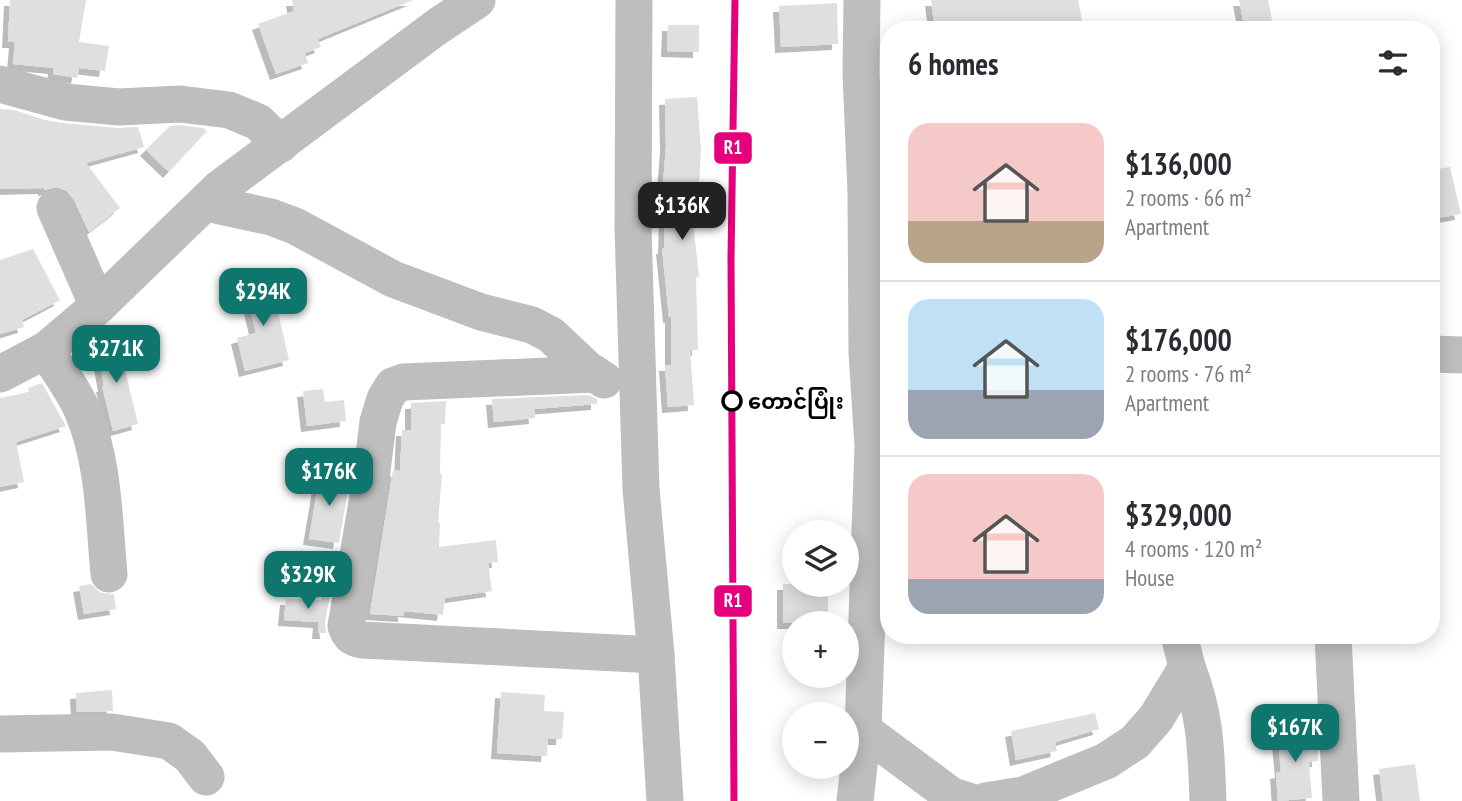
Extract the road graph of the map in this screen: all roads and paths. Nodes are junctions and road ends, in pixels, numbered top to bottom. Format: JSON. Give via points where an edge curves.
{"nodes":[{"id":1,"x":477,"y":0,"type":"edge"},
{"id":2,"x":635,"y":0,"type":"edge"},
{"id":3,"x":862,"y":0,"type":"edge"},
{"id":4,"x":875,"y":74,"type":"edge"},
{"id":5,"x":0,"y":84,"type":"edge"},
{"id":6,"x":281,"y":144,"type":"junction"},
{"id":7,"x":206,"y":203,"type":"junction"},
{"id":8,"x":55,"y":208,"type":"dead end"},
{"id":9,"x":878,"y":246,"type":"edge"},
{"id":10,"x":98,"y":306,"type":"junction"},
{"id":11,"x":46,"y":351,"type":"junction"},
{"id":12,"x":1440,"y":354,"type":"edge"},
{"id":13,"x":1462,"y":355,"type":"edge"},
{"id":14,"x":0,"y":374,"type":"edge"},
{"id":15,"x":595,"y":374,"type":"junction"},
{"id":16,"x":638,"y":407,"type":"junction"},
{"id":17,"x":880,"y":438,"type":"edge"},
{"id":18,"x":880,"y":460,"type":"edge"},
{"id":19,"x":109,"y":574,"type":"dead end"},
{"id":20,"x":1333,"y":644,"type":"edge"},
{"id":21,"x":1183,"y":651,"type":"edge"},
{"id":22,"x":656,"y":655,"type":"junction"},
{"id":23,"x":863,"y":730,"type":"junction"},
{"id":24,"x":0,"y":734,"type":"edge"},
{"id":25,"x":206,"y":777,"type":"dead end"},
{"id":26,"x":665,"y":801,"type":"edge"},
{"id":27,"x":855,"y":801,"type":"edge"},
{"id":28,"x":968,"y":801,"type":"edge"},
{"id":29,"x":985,"y":801,"type":"edge"},
{"id":30,"x":1208,"y":801,"type":"edge"},
{"id":31,"x":1341,"y":801,"type":"edge"}],
"edges":[{"from":1,"to":6,"type":"street"},
{"from":2,"to":16,"type":"street","via":[[633,228]]},
{"from":3,"to":4,"type":"street"},
{"from":4,"to":9,"type":"street"},
{"from":5,"to":6,"type":"street","via":[[65,102],[120,107],[180,104],[229,110],[258,122]]},
{"from":6,"to":7,"type":"street"},
{"from":7,"to":10,"type":"street"},
{"from":7,"to":15,"type":"street","via":[[271,217],[393,279],[481,312],[532,325],[551,335]]},
{"from":8,"to":10,"type":"street"},
{"from":9,"to":17,"type":"street","via":[[867,353]]},
{"from":10,"to":11,"type":"street"},
{"from":11,"to":14,"type":"street"},
{"from":11,"to":19,"type":"street","via":[[82,409],[92,438]]},
{"from":12,"to":13,"type":"street"},
{"from":15,"to":16,"type":"street"},
{"from":15,"to":22,"type":"street","via":[[393,386],[378,422],[346,626],[348,633],[362,640]]},
{"from":16,"to":22,"type":"street"},
{"from":18,"to":23,"type":"street"},
{"from":20,"to":31,"type":"street"},
{"from":21,"to":29,"type":"street","via":[[1156,718],[1135,741],[1106,761],[1023,795]]},
{"from":21,"to":30,"type":"street","via":[[1206,736]]},
{"from":22,"to":26,"type":"street"},
{"from":23,"to":27,"type":"street"},
{"from":23,"to":28,"type":"street","via":[[952,796]]},
{"from":24,"to":25,"type":"street","via":[[112,732],[169,741],[190,756]]}]}
